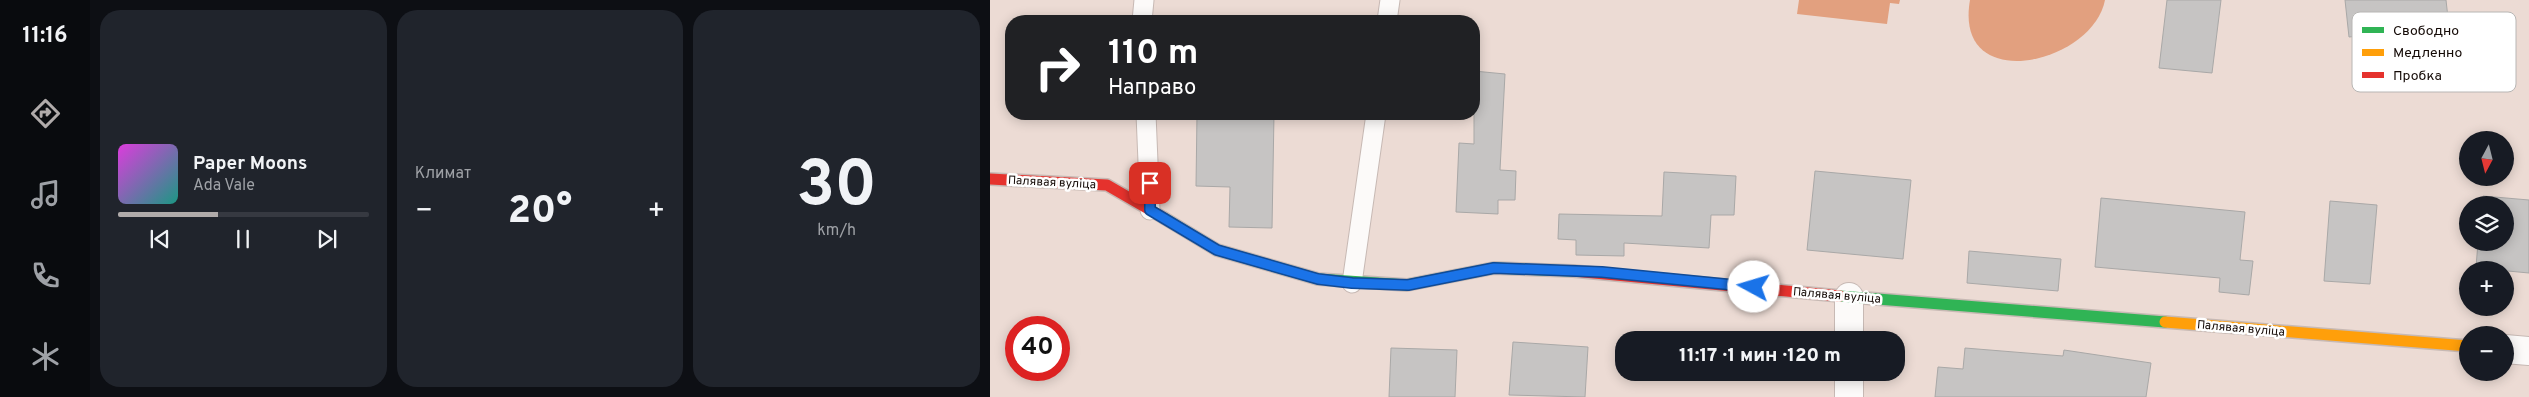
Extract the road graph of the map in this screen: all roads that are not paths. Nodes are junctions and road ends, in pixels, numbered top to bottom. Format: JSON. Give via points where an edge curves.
{"nodes":[{"id":1,"x":1144,"y":0,"type":"edge"},
{"id":2,"x":1390,"y":0,"type":"edge"},
{"id":3,"x":1143,"y":15,"type":"edge"},
{"id":4,"x":1388,"y":15,"type":"edge"},
{"id":5,"x":1146,"y":120,"type":"edge"},
{"id":6,"x":1375,"y":120,"type":"edge"},
{"id":7,"x":990,"y":179,"type":"edge"},
{"id":8,"x":1150,"y":210,"type":"junction"},
{"id":9,"x":1352,"y":283,"type":"junction"},
{"id":10,"x":1849,"y":297,"type":"junction"},
{"id":11,"x":1849,"y":331,"type":"edge"},
{"id":12,"x":2459,"y":345,"type":"edge"},
{"id":13,"x":2514,"y":350,"type":"edge"},
{"id":14,"x":2529,"y":351,"type":"edge"},
{"id":15,"x":1849,"y":381,"type":"edge"},
{"id":16,"x":1849,"y":397,"type":"edge"}],
"edges":[{"from":1,"to":3,"type":"lane"},
{"from":2,"to":4,"type":"lane"},
{"from":5,"to":8,"type":"lane"},
{"from":6,"to":9,"type":"lane"},
{"from":7,"to":8,"type":"street","name":"Палявая вуліца","via":[[1107,185]]},
{"from":8,"to":9,"type":"street","name":"Палявая вуліца","via":[[1217,250],[1318,279]]},
{"from":9,"to":10,"type":"street","name":"Палявая вуліца","via":[[1408,285],[1494,268],[1602,272]]},
{"from":10,"to":11,"type":"street"},
{"from":10,"to":12,"type":"street","name":"Палявая вуліца"},
{"from":13,"to":14,"type":"street"},
{"from":15,"to":16,"type":"street"}]}
